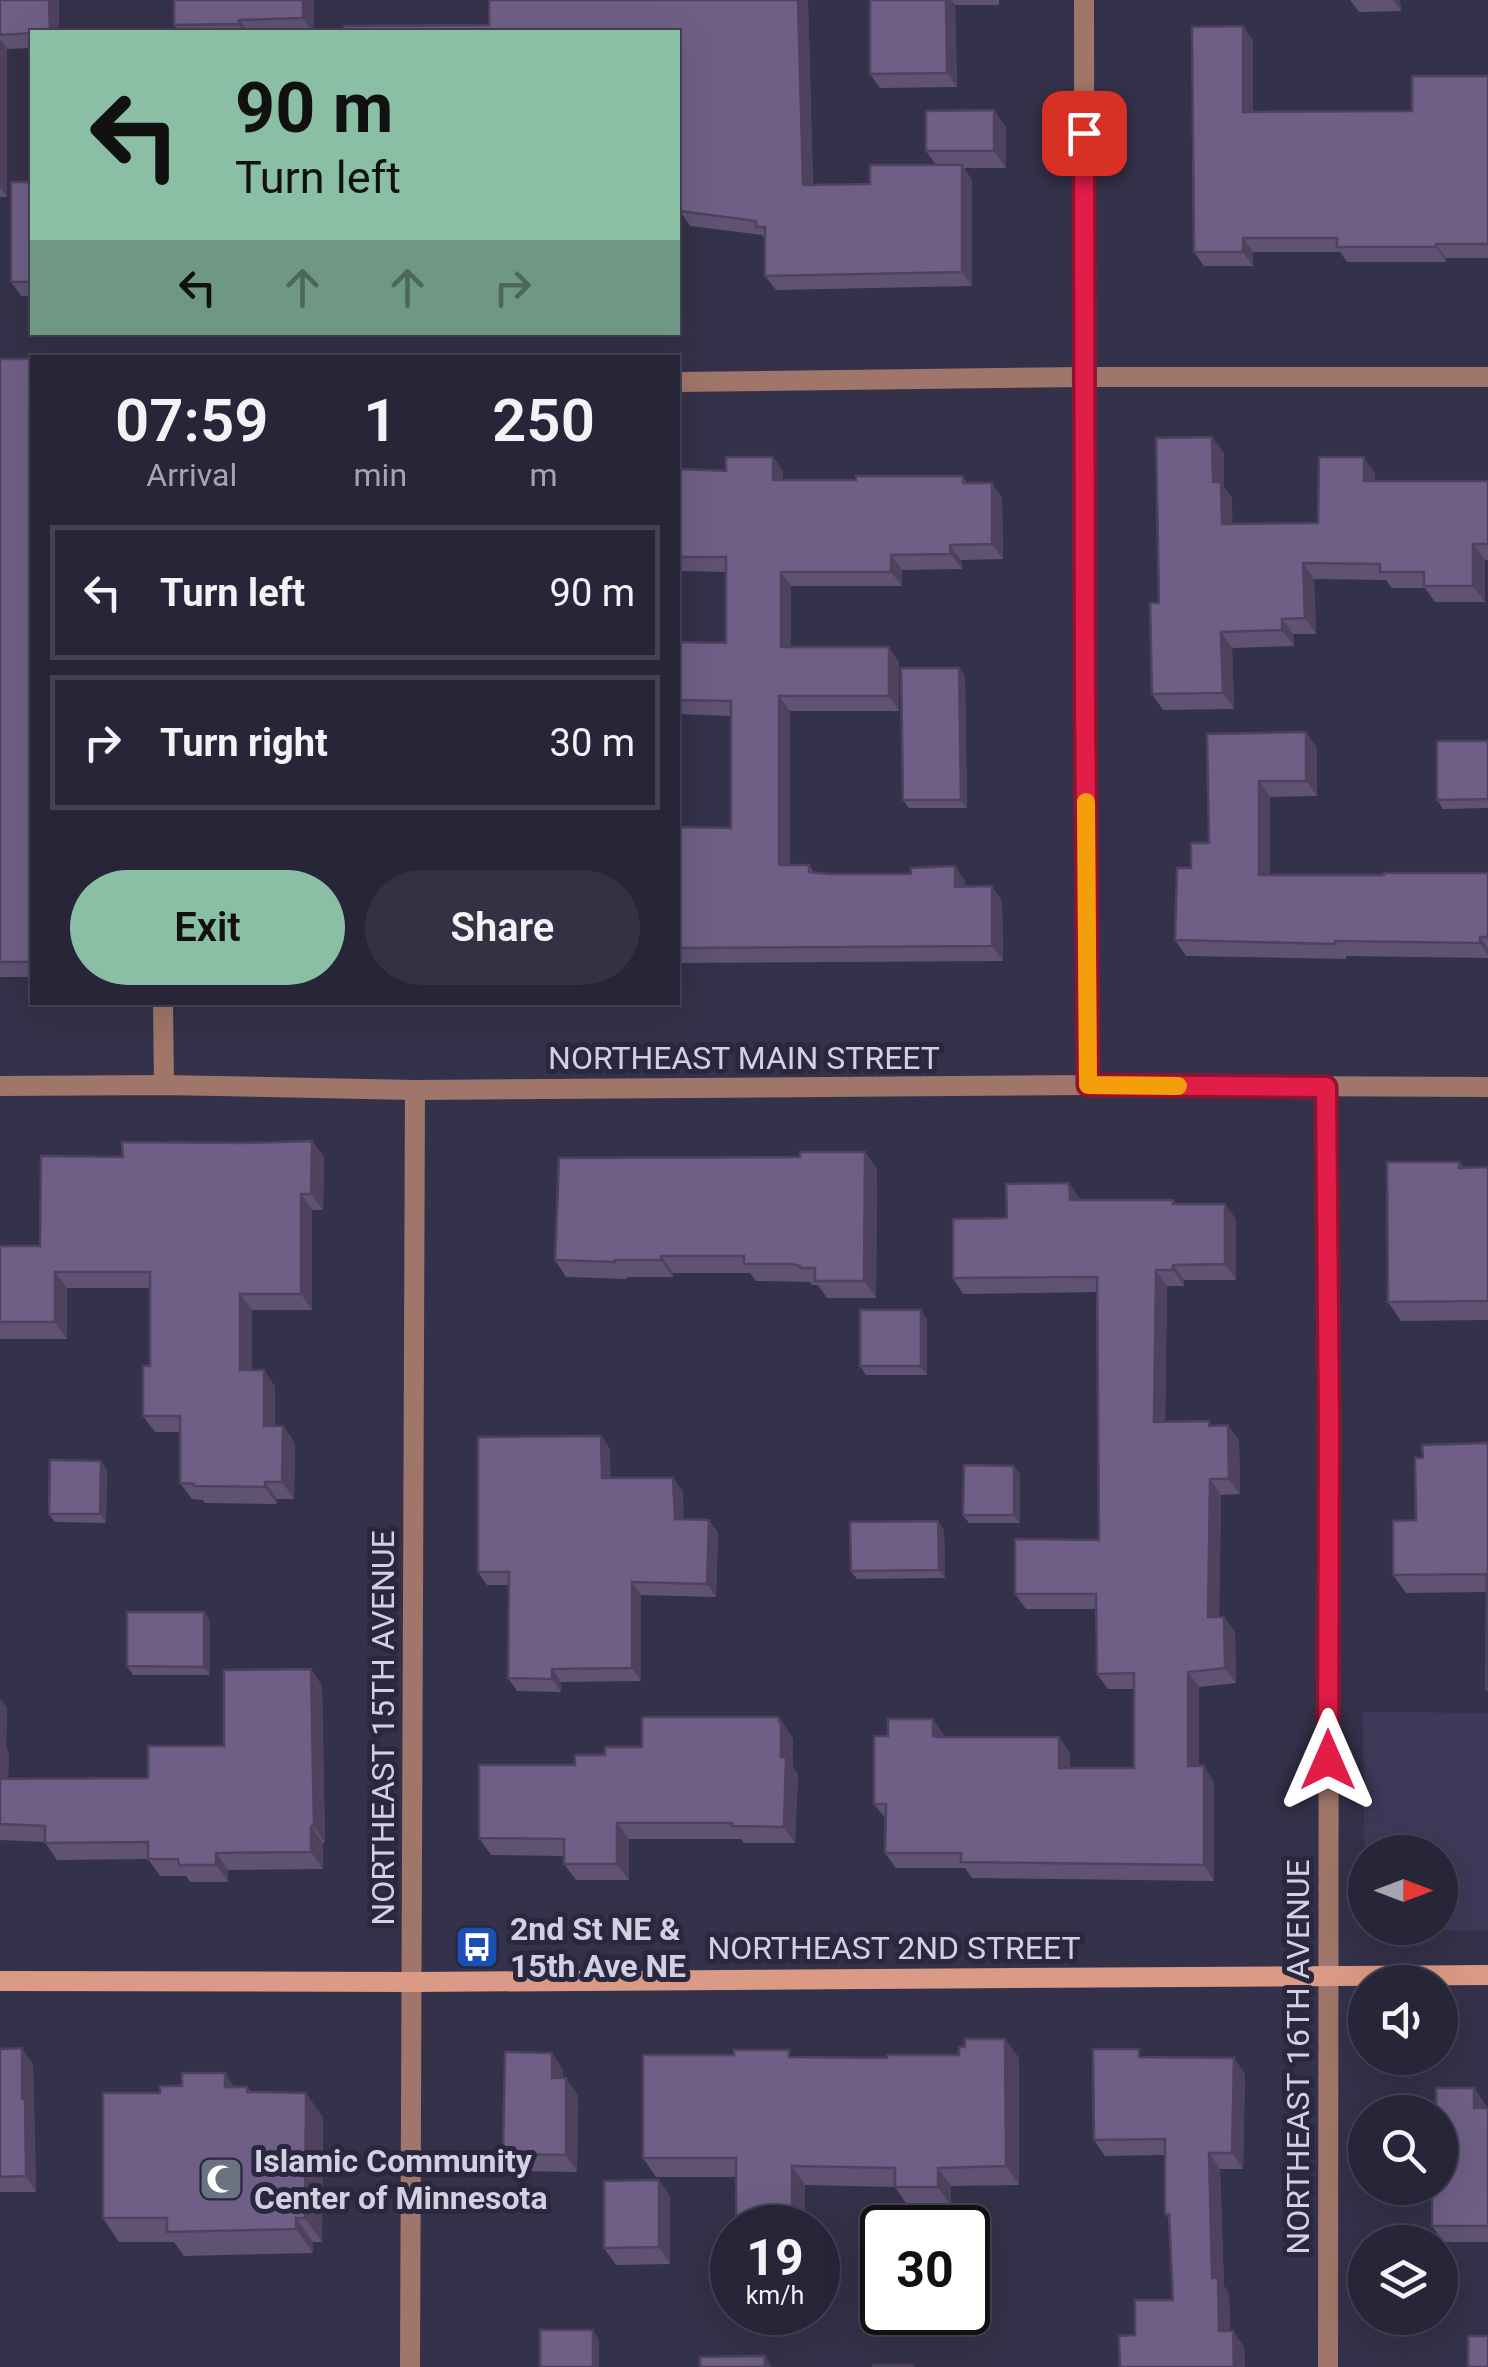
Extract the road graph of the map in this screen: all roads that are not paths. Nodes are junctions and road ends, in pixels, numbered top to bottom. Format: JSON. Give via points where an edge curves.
{"nodes":[{"id":1,"x":1084,"y":0,"type":"edge"},
{"id":2,"x":1084,"y":377,"type":"junction"},
{"id":3,"x":1488,"y":377,"type":"edge"},
{"id":4,"x":680,"y":382,"type":"edge"},
{"id":5,"x":163,"y":1005,"type":"edge"},
{"id":6,"x":164,"y":1085,"type":"junction"},
{"id":7,"x":1088,"y":1085,"type":"junction"},
{"id":8,"x":0,"y":1086,"type":"edge"},
{"id":9,"x":1326,"y":1087,"type":"junction"},
{"id":10,"x":1488,"y":1087,"type":"edge"},
{"id":11,"x":415,"y":1090,"type":"junction"},
{"id":12,"x":1328,"y":1974,"type":"junction"},
{"id":13,"x":1488,"y":1975,"type":"edge"},
{"id":14,"x":0,"y":1980,"type":"edge"},
{"id":15,"x":412,"y":1982,"type":"junction"},
{"id":16,"x":410,"y":2367,"type":"edge"},
{"id":17,"x":1328,"y":2367,"type":"edge"}],
"edges":[{"from":1,"to":2,"type":"street"},
{"from":2,"to":3,"type":"street"},
{"from":2,"to":4,"type":"street"},
{"from":2,"to":7,"type":"street"},
{"from":5,"to":6,"type":"street"},
{"from":6,"to":8,"type":"street","name":"NORTHEAST MAIN STREET"},
{"from":6,"to":11,"type":"street","name":"NORTHEAST MAIN STREET"},
{"from":7,"to":9,"type":"street","name":"NORTHEAST MAIN STREET"},
{"from":7,"to":11,"type":"street","name":"NORTHEAST MAIN STREET"},
{"from":9,"to":10,"type":"street","name":"NORTHEAST MAIN STREET"},
{"from":9,"to":12,"type":"street","name":"NORTHEAST 16TH AVENUE"},
{"from":11,"to":15,"type":"street","name":"NORTHEAST 15TH AVENUE"},
{"from":12,"to":13,"type":"street","name":"NORTHEAST 2ND STREET"},
{"from":12,"to":15,"type":"street","name":"NORTHEAST 2ND STREET"},
{"from":12,"to":17,"type":"street","name":"NORTHEAST 16TH AVENUE"},
{"from":14,"to":15,"type":"street","name":"NORTHEAST 2ND STREET"},
{"from":15,"to":16,"type":"street","name":"NORTHEAST 15TH AVENUE"}]}
